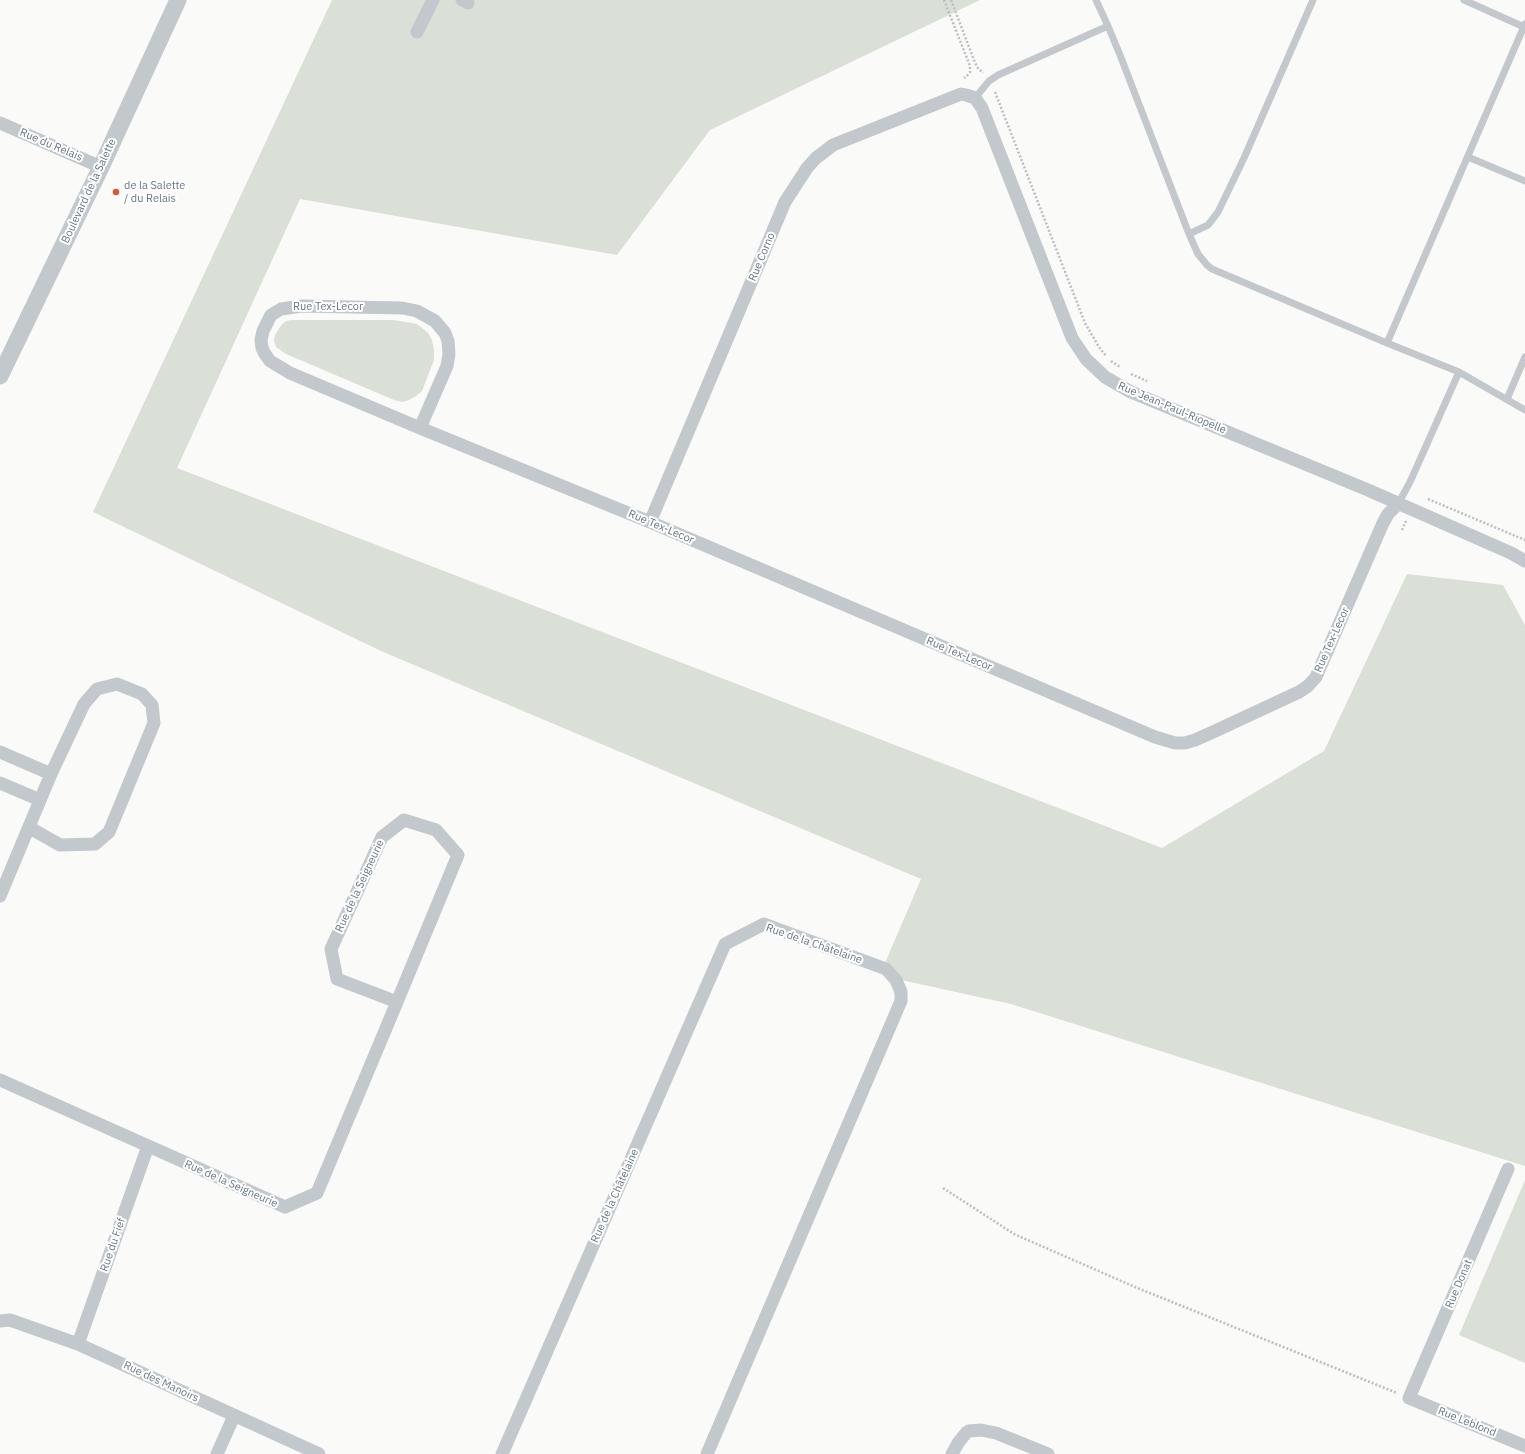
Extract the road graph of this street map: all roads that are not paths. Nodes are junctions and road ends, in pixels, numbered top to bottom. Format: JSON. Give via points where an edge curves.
{"nodes":[{"id":1,"x":433,"y":0,"type":"edge"},
{"id":2,"x":1096,"y":0,"type":"edge"},
{"id":3,"x":1313,"y":0,"type":"edge"},
{"id":4,"x":1464,"y":0,"type":"edge"},
{"id":5,"x":172,"y":2,"type":"edge"},
{"id":6,"x":1524,"y":25,"type":"edge"},
{"id":7,"x":1108,"y":26,"type":"junction"},
{"id":8,"x":417,"y":32,"type":"dead end"},
{"id":9,"x":975,"y":98,"type":"junction"},
{"id":10,"x":0,"y":123,"type":"edge"},
{"id":11,"x":1468,"y":156,"type":"junction"},
{"id":12,"x":101,"y":167,"type":"junction"},
{"id":13,"x":1525,"y":181,"type":"edge"},
{"id":14,"x":1189,"y":234,"type":"junction"},
{"id":15,"x":1387,"y":343,"type":"junction"},
{"id":16,"x":1525,"y":357,"type":"edge"},
{"id":17,"x":1459,"y":372,"type":"junction"},
{"id":18,"x":0,"y":376,"type":"edge"},
{"id":19,"x":1507,"y":399,"type":"junction"},
{"id":20,"x":1525,"y":410,"type":"edge"},
{"id":21,"x":420,"y":428,"type":"junction"},
{"id":22,"x":1398,"y":504,"type":"junction"},
{"id":23,"x":650,"y":522,"type":"junction"},
{"id":24,"x":1525,"y":561,"type":"edge"},
{"id":25,"x":0,"y":752,"type":"edge"},
{"id":26,"x":51,"y":774,"type":"junction"},
{"id":27,"x":0,"y":783,"type":"edge"},
{"id":28,"x":40,"y":800,"type":"junction"},
{"id":29,"x":30,"y":828,"type":"junction"},
{"id":30,"x":0,"y":896,"type":"edge"},
{"id":31,"x":397,"y":1002,"type":"junction"},
{"id":32,"x":0,"y":1080,"type":"edge"},
{"id":33,"x":148,"y":1146,"type":"junction"},
{"id":34,"x":1508,"y":1169,"type":"dead end"},
{"id":35,"x":0,"y":1321,"type":"edge"},
{"id":36,"x":78,"y":1344,"type":"junction"},
{"id":37,"x":1409,"y":1398,"type":"joint"},
{"id":38,"x":234,"y":1416,"type":"junction"},
{"id":39,"x":1525,"y":1446,"type":"edge"},
{"id":40,"x":217,"y":1454,"type":"edge"},
{"id":41,"x":319,"y":1454,"type":"edge"},
{"id":42,"x":502,"y":1454,"type":"edge"},
{"id":43,"x":707,"y":1454,"type":"edge"},
{"id":44,"x":952,"y":1454,"type":"edge"},
{"id":45,"x":1048,"y":1454,"type":"edge"}],
"edges":[{"from":1,"to":8,"type":"street"},
{"from":2,"to":7,"type":"lane"},
{"from":3,"to":14,"type":"lane","via":[[1218,212],[1208,225]]},
{"from":4,"to":6,"type":"lane"},
{"from":5,"to":12,"type":"street","name":"Boulevard de la Salette"},
{"from":6,"to":11,"type":"lane"},
{"from":7,"to":9,"type":"lane","via":[[998,75],[989,81]]},
{"from":7,"to":14,"type":"lane"},
{"from":9,"to":22,"type":"street","name":"Rue Jean-Paul-Riopelle","via":[[982,108],[1072,338],[1093,367],[1131,392]]},
{"from":9,"to":23,"type":"street","name":"Rue Corno","via":[[966,95],[955,96],[833,145],[807,168],[785,202]]},
{"from":10,"to":12,"type":"street","name":"Rue du Relais"},
{"from":11,"to":13,"type":"lane"},
{"from":11,"to":15,"type":"lane"},
{"from":12,"to":18,"type":"street","name":"Boulevard de la Salette"},
{"from":14,"to":15,"type":"lane","via":[[1198,254],[1212,269]]},
{"from":15,"to":17,"type":"lane"},
{"from":16,"to":19,"type":"lane"},
{"from":17,"to":19,"type":"lane"},
{"from":17,"to":22,"type":"lane","via":[[1407,490]]},
{"from":19,"to":20,"type":"lane"},
{"from":21,"to":21,"type":"street","name":"Rue Tex-Lecor","via":[[275,365],[265,354],[261,340],[265,325],[272,315],[281,309],[302,306],[402,308],[417,311],[431,318],[445,332],[449,354],[445,372]]},
{"from":21,"to":23,"type":"street","name":"Rue Tex-Lecor"},
{"from":22,"to":23,"type":"street","name":"Rue Tex-Lecor","via":[[1383,523],[1316,677],[1308,686],[1201,738],[1185,743],[1155,737]]},
{"from":22,"to":24,"type":"street","name":"Rue Jean-Paul-Riopelle"},
{"from":25,"to":26,"type":"street"},
{"from":26,"to":28,"type":"street"},
{"from":26,"to":29,"type":"street","via":[[84,704],[97,689],[117,684],[142,694],[152,705],[154,723],[109,832],[95,844],[60,845]]},
{"from":27,"to":28,"type":"street"},
{"from":28,"to":29,"type":"street"},
{"from":29,"to":30,"type":"street"},
{"from":31,"to":31,"type":"street","name":"Rue de la Seigneurie","via":[[458,855],[436,830],[404,820],[382,837],[331,950],[337,979]]},
{"from":31,"to":33,"type":"street","name":"Rue de la Seigneurie","via":[[317,1193],[284,1208]]},
{"from":32,"to":33,"type":"street","name":"Rue de la Seigneurie"},
{"from":33,"to":36,"type":"street","name":"Rue du Fief"},
{"from":34,"to":37,"type":"street","name":"Rue Donat"},
{"from":35,"to":36,"type":"street","name":"Rue des Manoirs","via":[[10,1320]]},
{"from":36,"to":38,"type":"street","name":"Rue des Manoirs"},
{"from":37,"to":39,"type":"street","name":"Rue Leblond"},
{"from":38,"to":40,"type":"street"},
{"from":38,"to":41,"type":"street","name":"Rue des Manoirs"},
{"from":42,"to":43,"type":"street","name":"Rue de la Châtelaine","via":[[725,944],[764,924],[886,969],[896,980],[901,992],[901,1001]]},
{"from":44,"to":45,"type":"street","via":[[969,1431],[981,1430],[991,1431]]}]}
